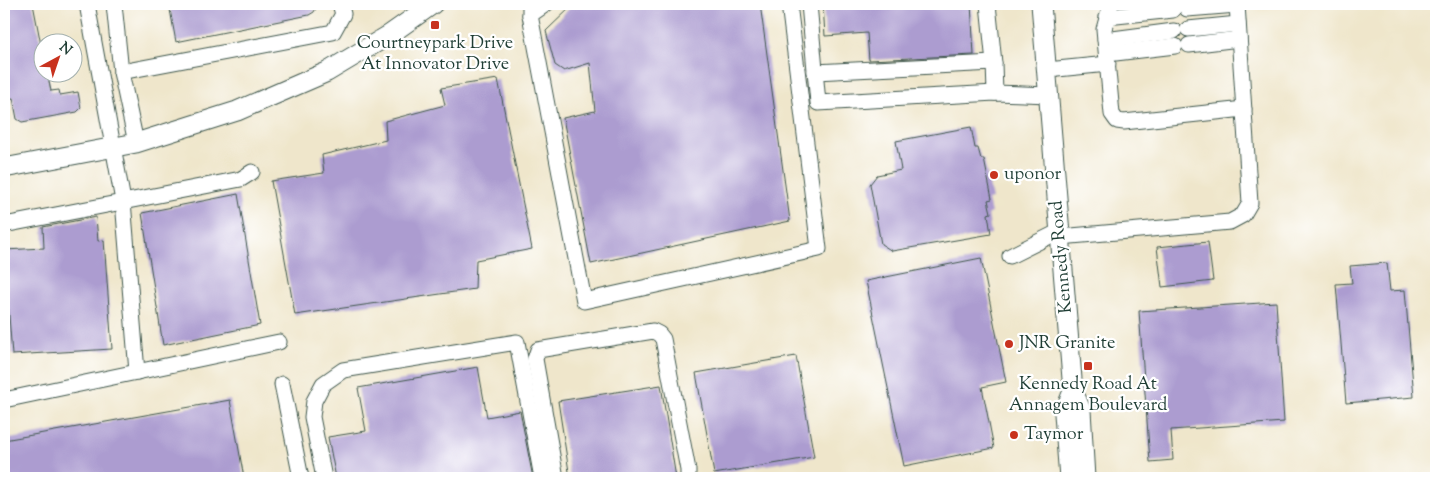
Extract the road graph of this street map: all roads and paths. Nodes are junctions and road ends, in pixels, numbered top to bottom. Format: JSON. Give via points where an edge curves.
{"nodes":[{"id":1,"x":86,"y":4,"type":"edge"},
{"id":2,"x":114,"y":4,"type":"edge"},
{"id":3,"x":340,"y":4,"type":"edge"},
{"id":4,"x":433,"y":4,"type":"edge"},
{"id":5,"x":546,"y":4,"type":"edge"},
{"id":6,"x":789,"y":4,"type":"edge"},
{"id":7,"x":809,"y":4,"type":"edge"},
{"id":8,"x":988,"y":4,"type":"edge"},
{"id":9,"x":1041,"y":4,"type":"edge"},
{"id":10,"x":1237,"y":4,"type":"edge"},
{"id":11,"x":530,"y":9,"type":"edge"},
{"id":12,"x":1109,"y":11,"type":"edge"},
{"id":13,"x":1239,"y":32,"type":"junction"},
{"id":14,"x":1107,"y":53,"type":"junction"},
{"id":15,"x":994,"y":63,"type":"junction"},
{"id":16,"x":1047,"y":70,"type":"junction"},
{"id":17,"x":121,"y":72,"type":"junction"},
{"id":18,"x":815,"y":72,"type":"junction"},
{"id":19,"x":995,"y":93,"type":"junction"},
{"id":20,"x":1049,"y":95,"type":"junction"},
{"id":21,"x":1244,"y":109,"type":"junction"},
{"id":22,"x":136,"y":143,"type":"junction"},
{"id":23,"x":113,"y":148,"type":"junction"},
{"id":24,"x":4,"y":168,"type":"edge"},
{"id":25,"x":252,"y":172,"type":"dead end"},
{"id":26,"x":124,"y":201,"type":"junction"},
{"id":27,"x":4,"y":226,"type":"edge"},
{"id":28,"x":1060,"y":234,"type":"junction"},
{"id":29,"x":1010,"y":256,"type":"dead end"},
{"id":30,"x":279,"y":342,"type":"dead end"},
{"id":31,"x":137,"y":372,"type":"junction"},
{"id":32,"x":282,"y":384,"type":"dead end"},
{"id":33,"x":1073,"y":391,"type":"junction"},
{"id":34,"x":4,"y":397,"type":"edge"},
{"id":35,"x":301,"y":478,"type":"edge"},
{"id":36,"x":324,"y":478,"type":"edge"},
{"id":37,"x":542,"y":478,"type":"edge"},
{"id":38,"x":556,"y":478,"type":"edge"},
{"id":39,"x":688,"y":478,"type":"edge"},
{"id":40,"x":1069,"y":478,"type":"edge"},
{"id":41,"x":1085,"y":478,"type":"edge"}],
"edges":[{"from":1,"to":23,"type":"lane"},
{"from":2,"to":17,"type":"lane"},
{"from":3,"to":17,"type":"lane","via":[[343,14],[333,32]]},
{"from":4,"to":22,"type":"main road","via":[[390,35],[327,72],[237,111]]},
{"from":5,"to":11,"type":"lane"},
{"from":6,"to":11,"type":"lane","via":[[819,249],[584,301]]},
{"from":7,"to":18,"type":"lane"},
{"from":8,"to":15,"type":"lane"},
{"from":9,"to":16,"type":"main road","name":"Kennedy Road"},
{"from":10,"to":12,"type":"lane","via":[[1180,10]]},
{"from":10,"to":13,"type":"lane"},
{"from":12,"to":14,"type":"lane","via":[[1104,29]]},
{"from":13,"to":14,"type":"lane","via":[[1181,38]]},
{"from":13,"to":21,"type":"lane"},
{"from":14,"to":16,"type":"lane"},
{"from":14,"to":21,"type":"lane","via":[[1112,114],[1117,120],[1124,122]]},
{"from":15,"to":18,"type":"lane"},
{"from":15,"to":19,"type":"lane"},
{"from":16,"to":20,"type":"main road","name":"Kennedy Road"},
{"from":17,"to":22,"type":"lane"},
{"from":18,"to":19,"type":"lane","via":[[818,104]]},
{"from":19,"to":20,"type":"lane"},
{"from":20,"to":28,"type":"main road","name":"Kennedy Road"},
{"from":21,"to":28,"type":"lane","via":[[1250,203],[1243,216],[1230,222]]},
{"from":22,"to":23,"type":"main road"},
{"from":23,"to":24,"type":"main road"},
{"from":23,"to":26,"type":"lane"},
{"from":25,"to":26,"type":"lane","via":[[241,179]]},
{"from":26,"to":27,"type":"lane"},
{"from":26,"to":31,"type":"lane"},
{"from":28,"to":29,"type":"lane"},
{"from":28,"to":33,"type":"main road","name":"Kennedy Road"},
{"from":30,"to":31,"type":"lane"},
{"from":31,"to":34,"type":"lane"},
{"from":32,"to":35,"type":"lane"},
{"from":33,"to":40,"type":"main road","name":"Kennedy Road","via":[[1064,414]]},
{"from":33,"to":41,"type":"main road","name":"Kennedy Road","via":[[1081,410]]},
{"from":36,"to":37,"type":"lane","via":[[312,417],[314,401],[323,384],[343,370],[517,342]]},
{"from":38,"to":39,"type":"lane","via":[[535,358],[538,350],[653,331],[663,339]]}]}
